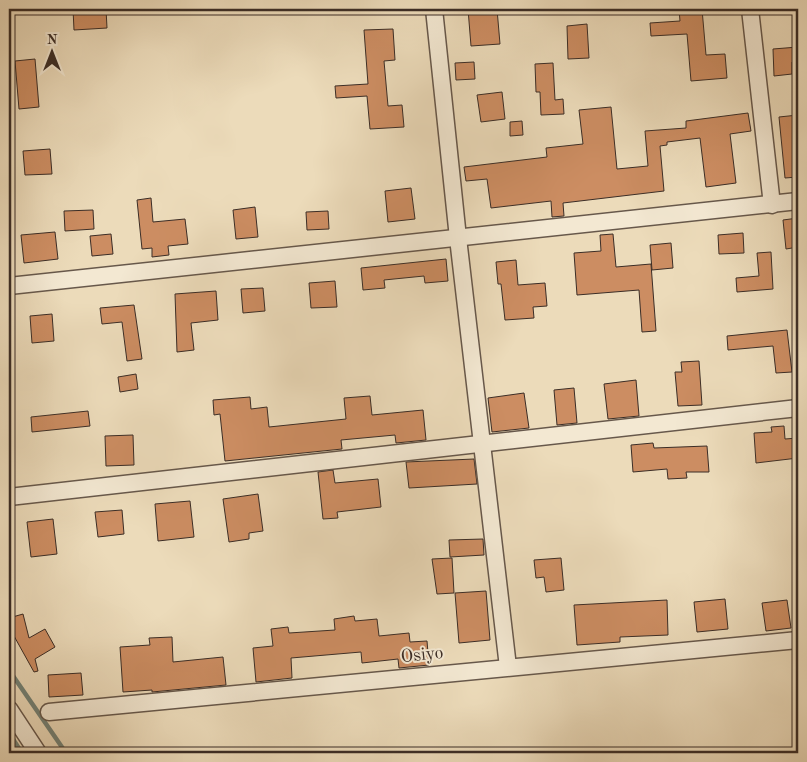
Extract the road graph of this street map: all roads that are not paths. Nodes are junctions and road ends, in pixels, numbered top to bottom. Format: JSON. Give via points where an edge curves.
{"nodes":[{"id":1,"x":434,"y":9,"type":"edge"},
{"id":2,"x":750,"y":9,"type":"edge"},
{"id":3,"x":798,"y":201,"type":"edge"},
{"id":4,"x":772,"y":205,"type":"junction"},
{"id":5,"x":458,"y":238,"type":"junction"},
{"id":6,"x":9,"y":286,"type":"edge"},
{"id":7,"x":798,"y":408,"type":"edge"},
{"id":8,"x":483,"y":444,"type":"junction"},
{"id":9,"x":9,"y":497,"type":"edge"},
{"id":10,"x":798,"y":640,"type":"edge"},
{"id":11,"x":508,"y":667,"type":"junction"},
{"id":12,"x":9,"y":709,"type":"edge"},
{"id":13,"x":50,"y":712,"type":"dead end"},
{"id":14,"x":38,"y":753,"type":"edge"}],
"edges":[{"from":1,"to":5,"type":"street"},
{"from":2,"to":4,"type":"street"},
{"from":3,"to":4,"type":"street"},
{"from":4,"to":5,"type":"street"},
{"from":5,"to":6,"type":"street"},
{"from":5,"to":8,"type":"street"},
{"from":7,"to":8,"type":"street"},
{"from":8,"to":9,"type":"street"},
{"from":8,"to":11,"type":"street"},
{"from":10,"to":11,"type":"street","name":"Osiyo"},
{"from":11,"to":13,"type":"street","name":"Osiyo"},
{"from":12,"to":14,"type":"street"}]}
